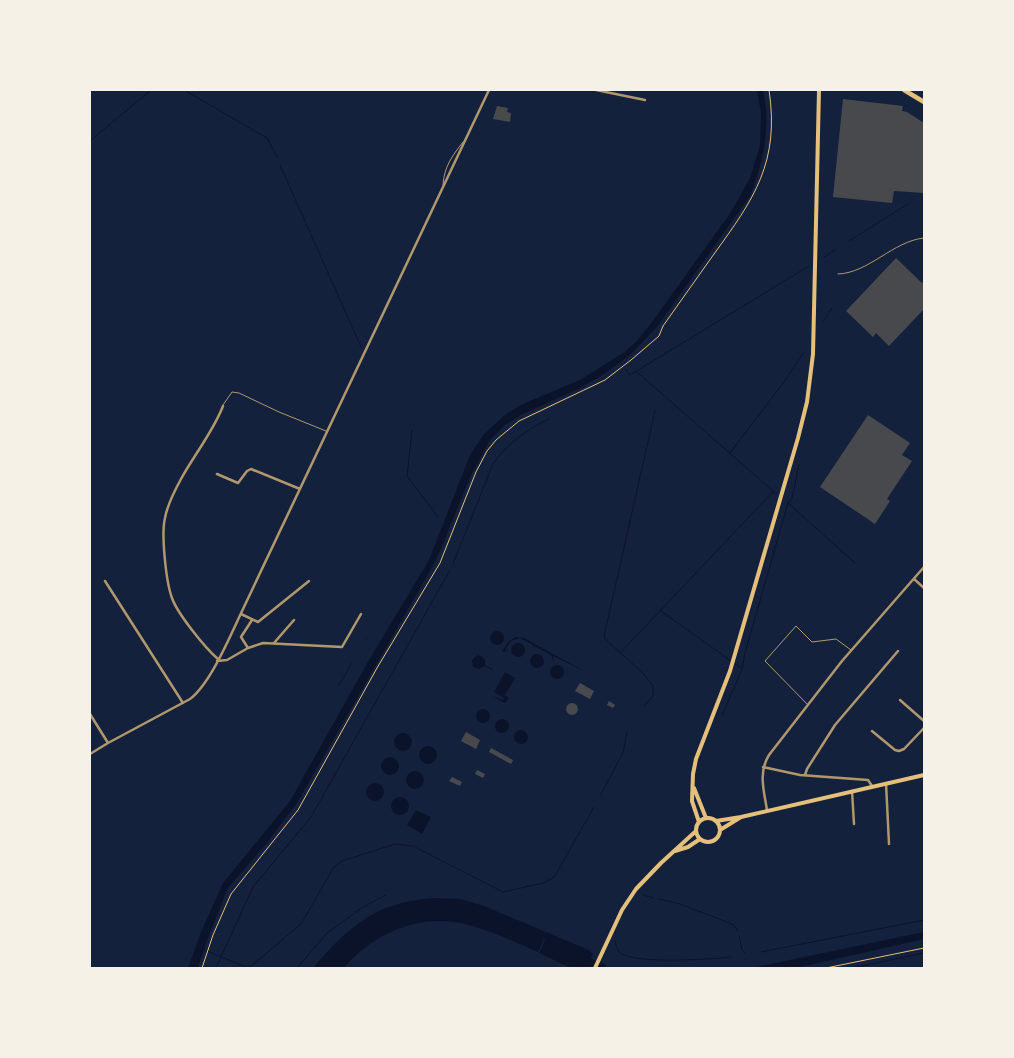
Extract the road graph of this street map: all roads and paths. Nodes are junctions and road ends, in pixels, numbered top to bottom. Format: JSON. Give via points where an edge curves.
{"nodes":[{"id":1,"x":488,"y":90,"type":"edge"},
{"id":2,"x":596,"y":90,"type":"edge"},
{"id":3,"x":769,"y":90,"type":"edge"},
{"id":4,"x":819,"y":90,"type":"edge"},
{"id":5,"x":904,"y":90,"type":"edge"},
{"id":6,"x":645,"y":100,"type":"dead end"},
{"id":7,"x":924,"y":102,"type":"edge"},
{"id":8,"x":465,"y":140,"type":"junction"},
{"id":9,"x":443,"y":187,"type":"junction"},
{"id":10,"x":924,"y":238,"type":"edge"},
{"id":11,"x":838,"y":274,"type":"dead end"},
{"id":12,"x":222,"y":406,"type":"joint"},
{"id":13,"x":327,"y":431,"type":"junction"},
{"id":14,"x":217,"y":474,"type":"dead end"},
{"id":15,"x":300,"y":489,"type":"junction"},
{"id":16,"x":924,"y":567,"type":"edge"},
{"id":17,"x":914,"y":579,"type":"junction"},
{"id":18,"x":105,"y":581,"type":"dead end"},
{"id":19,"x":309,"y":581,"type":"dead end"},
{"id":20,"x":924,"y":588,"type":"edge"},
{"id":21,"x":241,"y":614,"type":"junction"},
{"id":22,"x":361,"y":614,"type":"dead end"},
{"id":23,"x":252,"y":620,"type":"junction"},
{"id":24,"x":294,"y":620,"type":"dead end"},
{"id":25,"x":274,"y":643,"type":"junction"},
{"id":26,"x":248,"y":648,"type":"junction"},
{"id":27,"x":851,"y":650,"type":"junction"},
{"id":28,"x":898,"y":651,"type":"dead end"},
{"id":29,"x":217,"y":660,"type":"junction"},
{"id":30,"x":900,"y":700,"type":"dead end"},
{"id":31,"x":182,"y":703,"type":"junction"},
{"id":32,"x":808,"y":705,"type":"junction"},
{"id":33,"x":90,"y":714,"type":"edge"},
{"id":34,"x":924,"y":721,"type":"edge"},
{"id":35,"x":924,"y":728,"type":"edge"},
{"id":36,"x":872,"y":730,"type":"dead end"},
{"id":37,"x":108,"y":743,"type":"junction"},
{"id":38,"x":90,"y":754,"type":"edge"},
{"id":39,"x":763,"y":768,"type":"junction"},
{"id":40,"x":805,"y":775,"type":"junction"},
{"id":41,"x":924,"y":775,"type":"edge"},
{"id":42,"x":886,"y":783,"type":"junction"},
{"id":43,"x":693,"y":784,"type":"junction"},
{"id":44,"x":872,"y":786,"type":"junction"},
{"id":45,"x":852,"y":791,"type":"junction"},
{"id":46,"x":767,"y":810,"type":"junction"},
{"id":47,"x":741,"y":817,"type":"junction"},
{"id":48,"x":706,"y":818,"type":"junction"},
{"id":49,"x":716,"y":821,"type":"junction"},
{"id":50,"x":698,"y":822,"type":"junction"},
{"id":51,"x":854,"y":824,"type":"dead end"},
{"id":52,"x":720,"y":830,"type":"junction"},
{"id":53,"x":696,"y":831,"type":"junction"},
{"id":54,"x":700,"y":839,"type":"junction"},
{"id":55,"x":889,"y":844,"type":"dead end"},
{"id":56,"x":674,"y":852,"type":"junction"},
{"id":57,"x":924,"y":948,"type":"edge"},
{"id":58,"x":202,"y":968,"type":"edge"},
{"id":59,"x":595,"y":968,"type":"edge"},
{"id":60,"x":826,"y":968,"type":"edge"}],
"edges":[{"from":1,"to":8,"type":"street"},
{"from":2,"to":6,"type":"street"},
{"from":3,"to":58,"type":"path","via":[[771,141],[766,166],[751,200],[659,336],[605,380],[519,421],[487,451],[440,563],[298,810],[231,894]]},
{"from":4,"to":43,"type":"main road","via":[[813,354],[807,402],[730,671],[696,759]]},
{"from":5,"to":7,"type":"main road"},
{"from":8,"to":9,"type":"street"},
{"from":8,"to":9,"type":"lane","via":[[443,173]]},
{"from":9,"to":13,"type":"street"},
{"from":10,"to":11,"type":"lane","via":[[909,242],[855,270]]},
{"from":12,"to":13,"type":"lane","via":[[229,394],[239,392]]},
{"from":12,"to":29,"type":"street","via":[[180,480],[164,519],[166,568],[172,598],[179,612]]},
{"from":13,"to":15,"type":"street"},
{"from":14,"to":15,"type":"street","via":[[238,483],[248,469],[253,469]]},
{"from":15,"to":21,"type":"street"},
{"from":16,"to":17,"type":"street"},
{"from":17,"to":20,"type":"street"},
{"from":17,"to":27,"type":"street"},
{"from":18,"to":31,"type":"street"},
{"from":19,"to":23,"type":"street","via":[[258,622]]},
{"from":21,"to":23,"type":"street"},
{"from":21,"to":29,"type":"street"},
{"from":22,"to":25,"type":"street","via":[[342,647]]},
{"from":23,"to":26,"type":"street","via":[[241,637]]},
{"from":24,"to":25,"type":"street"},
{"from":25,"to":26,"type":"street"},
{"from":26,"to":29,"type":"street","via":[[227,660]]},
{"from":27,"to":32,"type":"street"},
{"from":27,"to":32,"type":"lane","via":[[836,639],[812,642],[796,626],[765,661]]},
{"from":28,"to":40,"type":"street","via":[[835,725]]},
{"from":29,"to":31,"type":"street","via":[[199,690]]},
{"from":30,"to":34,"type":"street"},
{"from":31,"to":37,"type":"street"},
{"from":32,"to":39,"type":"street","via":[[771,752]]},
{"from":33,"to":37,"type":"street"},
{"from":35,"to":36,"type":"street","via":[[899,751]]},
{"from":37,"to":38,"type":"street"},
{"from":39,"to":40,"type":"street"},
{"from":39,"to":46,"type":"street"},
{"from":40,"to":44,"type":"street","via":[[868,780]]},
{"from":41,"to":42,"type":"main road"},
{"from":42,"to":44,"type":"main road"},
{"from":42,"to":55,"type":"street"},
{"from":43,"to":48,"type":"main road"},
{"from":43,"to":50,"type":"main road","via":[[692,801]]},
{"from":44,"to":45,"type":"main road"},
{"from":45,"to":46,"type":"main road"},
{"from":45,"to":51,"type":"street"},
{"from":46,"to":47,"type":"main road"},
{"from":47,"to":49,"type":"main road"},
{"from":47,"to":52,"type":"main road"},
{"from":48,"to":49,"type":"main road"},
{"from":48,"to":50,"type":"main road"},
{"from":49,"to":52,"type":"main road"},
{"from":50,"to":53,"type":"main road"},
{"from":52,"to":54,"type":"main road","via":[[714,840]]},
{"from":53,"to":54,"type":"main road"},
{"from":53,"to":56,"type":"main road"},
{"from":54,"to":56,"type":"main road"},
{"from":56,"to":59,"type":"main road","via":[[628,901]]},
{"from":57,"to":60,"type":"path"}]}
